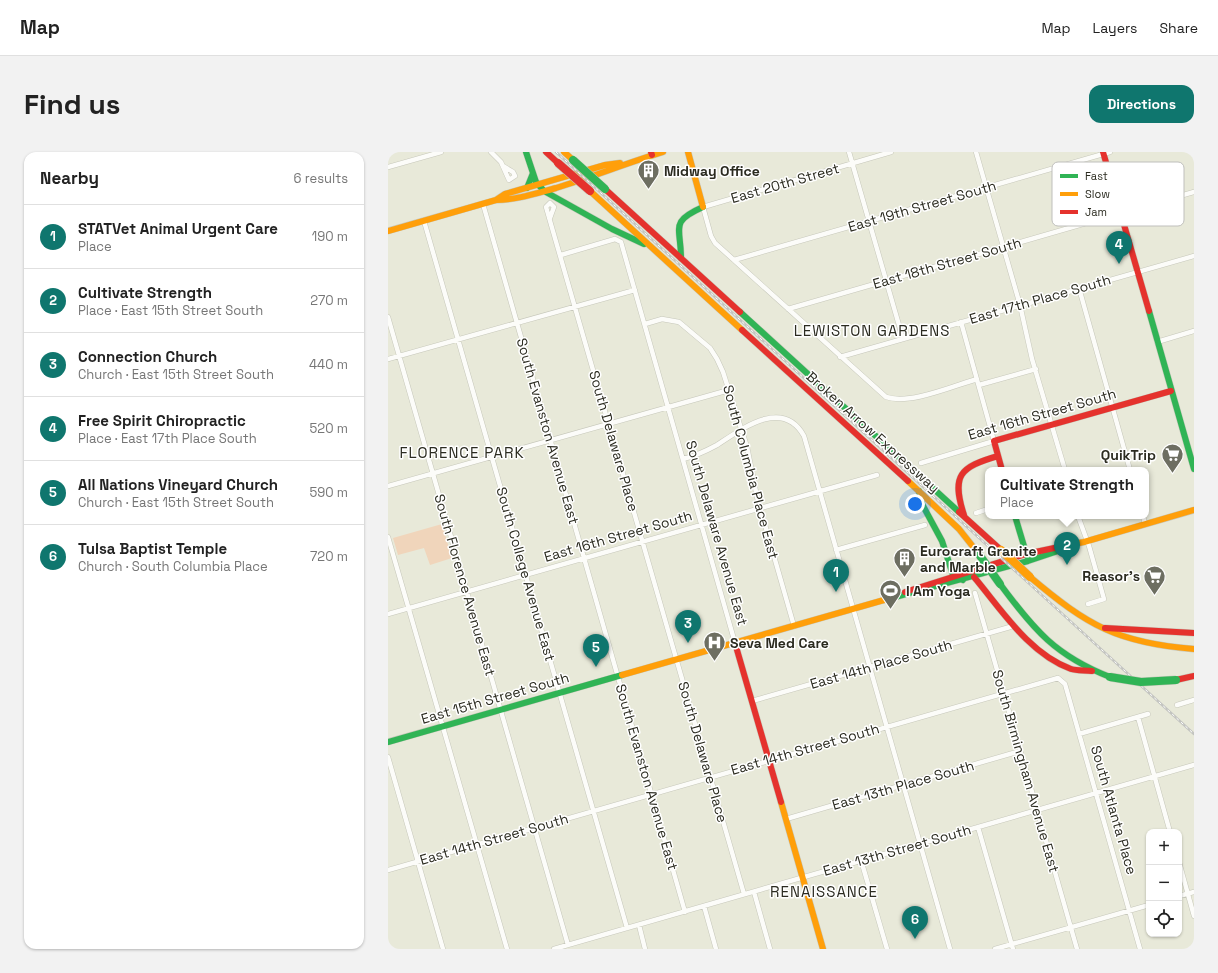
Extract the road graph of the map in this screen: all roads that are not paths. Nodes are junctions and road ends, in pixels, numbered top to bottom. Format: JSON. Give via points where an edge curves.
{"nodes":[{"id":1,"x":441,"y":152,"type":"edge"},
{"id":2,"x":491,"y":152,"type":"edge"},
{"id":3,"x":526,"y":152,"type":"edge"},
{"id":4,"x":546,"y":152,"type":"edge"},
{"id":5,"x":564,"y":152,"type":"edge"},
{"id":6,"x":663,"y":152,"type":"edge"},
{"id":7,"x":688,"y":152,"type":"edge"},
{"id":8,"x":849,"y":152,"type":"edge"},
{"id":9,"x":891,"y":152,"type":"edge"},
{"id":10,"x":976,"y":152,"type":"edge"},
{"id":11,"x":1106,"y":153,"type":"edge"},
{"id":12,"x":652,"y":154,"type":"edge"},
{"id":13,"x":1074,"y":162,"type":"edge"},
{"id":14,"x":852,"y":163,"type":"junction"},
{"id":15,"x":503,"y":166,"type":"dead end"},
{"id":16,"x":388,"y":167,"type":"edge"},
{"id":17,"x":1052,"y":168,"type":"edge"},
{"id":18,"x":533,"y":173,"type":"junction"},
{"id":19,"x":986,"y":187,"type":"junction"},
{"id":20,"x":527,"y":188,"type":"junction"},
{"id":21,"x":541,"y":188,"type":"junction"},
{"id":22,"x":1194,"y":192,"type":"edge"},
{"id":23,"x":1184,"y":195,"type":"edge"},
{"id":24,"x":496,"y":200,"type":"junction"},
{"id":25,"x":483,"y":204,"type":"junction"},
{"id":26,"x":703,"y":207,"type":"junction"},
{"id":27,"x":550,"y":218,"type":"dead end"},
{"id":28,"x":869,"y":220,"type":"junction"},
{"id":29,"x":424,"y":221,"type":"junction"},
{"id":30,"x":1075,"y":226,"type":"edge"},
{"id":31,"x":1124,"y":226,"type":"edge"},
{"id":32,"x":388,"y":231,"type":"edge"},
{"id":33,"x":650,"y":246,"type":"junction"},
{"id":34,"x":1003,"y":247,"type":"junction"},
{"id":35,"x":561,"y":254,"type":"junction"},
{"id":36,"x":1194,"y":256,"type":"edge"},
{"id":37,"x":681,"y":258,"type":"junction"},
{"id":38,"x":734,"y":260,"type":"junction"},
{"id":39,"x":1138,"y":272,"type":"junction"},
{"id":40,"x":886,"y":280,"type":"junction"},
{"id":41,"x":1079,"y":288,"type":"junction"},
{"id":42,"x":635,"y":290,"type":"junction"},
{"id":43,"x":1020,"y":305,"type":"junction"},
{"id":44,"x":576,"y":307,"type":"junction"},
{"id":45,"x":788,"y":309,"type":"junction"},
{"id":46,"x":388,"y":317,"type":"edge"},
{"id":47,"x":961,"y":322,"type":"junction"},
{"id":48,"x":517,"y":324,"type":"junction"},
{"id":49,"x":644,"y":324,"type":"junction"},
{"id":50,"x":1194,"y":331,"type":"edge"},
{"id":51,"x":902,"y":338,"type":"junction"},
{"id":52,"x":458,"y":341,"type":"junction"},
{"id":53,"x":1157,"y":342,"type":"junction"},
{"id":54,"x":399,"y":357,"type":"junction"},
{"id":55,"x":840,"y":357,"type":"junction"},
{"id":56,"x":388,"y":359,"type":"edge"},
{"id":57,"x":1036,"y":369,"type":"junction"},
{"id":58,"x":978,"y":382,"type":"junction"},
{"id":59,"x":729,"y":390,"type":"junction"},
{"id":60,"x":1171,"y":391,"type":"junction"},
{"id":61,"x":669,"y":407,"type":"junction"},
{"id":62,"x":1112,"y":407,"type":"junction"},
{"id":63,"x":610,"y":424,"type":"junction"},
{"id":64,"x":1052,"y":424,"type":"junction"},
{"id":65,"x":741,"y":429,"type":"junction"},
{"id":66,"x":551,"y":441,"type":"junction"},
{"id":67,"x":994,"y":441,"type":"junction"},
{"id":68,"x":998,"y":456,"type":"junction"},
{"id":69,"x":492,"y":458,"type":"junction"},
{"id":70,"x":683,"y":459,"type":"junction"},
{"id":71,"x":921,"y":463,"type":"dead end"},
{"id":72,"x":1001,"y":467,"type":"edge"},
{"id":73,"x":1064,"y":467,"type":"edge"},
{"id":74,"x":1129,"y":467,"type":"edge"},
{"id":75,"x":1194,"y":468,"type":"edge"},
{"id":76,"x":433,"y":474,"type":"junction"},
{"id":77,"x":877,"y":475,"type":"dead end"},
{"id":78,"x":388,"y":486,"type":"edge"},
{"id":79,"x":918,"y":491,"type":"junction"},
{"id":80,"x":819,"y":492,"type":"junction"},
{"id":81,"x":761,"y":508,"type":"junction"},
{"id":82,"x":985,"y":510,"type":"edge"},
{"id":83,"x":1194,"y":510,"type":"edge"},
{"id":84,"x":976,"y":513,"type":"dead end"},
{"id":85,"x":965,"y":517,"type":"junction"},
{"id":86,"x":1016,"y":519,"type":"edge"},
{"id":87,"x":1079,"y":519,"type":"edge"},
{"id":88,"x":1144,"y":520,"type":"edge"},
{"id":89,"x":925,"y":525,"type":"dead end"},
{"id":90,"x":702,"y":526,"type":"junction"},
{"id":91,"x":388,"y":537,"type":"edge"},
{"id":92,"x":1086,"y":541,"type":"junction"},
{"id":93,"x":643,"y":542,"type":"junction"},
{"id":94,"x":836,"y":550,"type":"junction"},
{"id":95,"x":585,"y":558,"type":"junction"},
{"id":96,"x":1027,"y":558,"type":"junction"},
{"id":97,"x":526,"y":575,"type":"junction"},
{"id":98,"x":953,"y":575,"type":"junction"},
{"id":99,"x":974,"y":577,"type":"junction"},
{"id":100,"x":963,"y":580,"type":"junction"},
{"id":101,"x":467,"y":591,"type":"junction"},
{"id":102,"x":975,"y":593,"type":"dead end"},
{"id":103,"x":886,"y":600,"type":"junction"},
{"id":104,"x":1088,"y":604,"type":"dead end"},
{"id":105,"x":408,"y":608,"type":"junction"},
{"id":106,"x":853,"y":609,"type":"junction"},
{"id":107,"x":388,"y":614,"type":"edge"},
{"id":108,"x":794,"y":626,"type":"junction"},
{"id":109,"x":1010,"y":626,"type":"dead end"},
{"id":110,"x":1094,"y":626,"type":"junction"},
{"id":111,"x":987,"y":633,"type":"junction"},
{"id":112,"x":1194,"y":633,"type":"edge"},
{"id":113,"x":735,"y":643,"type":"junction"},
{"id":114,"x":1194,"y":648,"type":"edge"},
{"id":115,"x":677,"y":659,"type":"junction"},
{"id":116,"x":869,"y":667,"type":"junction"},
{"id":117,"x":1092,"y":671,"type":"junction"},
{"id":118,"x":618,"y":676,"type":"junction"},
{"id":119,"x":1194,"y":676,"type":"edge"},
{"id":120,"x":1061,"y":679,"type":"joint"},
{"id":121,"x":1004,"y":692,"type":"junction"},
{"id":122,"x":559,"y":693,"type":"junction"},
{"id":123,"x":1194,"y":700,"type":"edge"},
{"id":124,"x":752,"y":701,"type":"junction"},
{"id":125,"x":1177,"y":705,"type":"dead end"},
{"id":126,"x":501,"y":710,"type":"junction"},
{"id":127,"x":1148,"y":714,"type":"dead end"},
{"id":128,"x":1138,"y":717,"type":"junction"},
{"id":129,"x":443,"y":726,"type":"junction"},
{"id":130,"x":886,"y":726,"type":"junction"},
{"id":131,"x":1079,"y":734,"type":"junction"},
{"id":132,"x":388,"y":742,"type":"edge"},
{"id":133,"x":1020,"y":751,"type":"junction"},
{"id":134,"x":388,"y":757,"type":"edge"},
{"id":135,"x":769,"y":760,"type":"junction"},
{"id":136,"x":1194,"y":764,"type":"edge"},
{"id":137,"x":710,"y":776,"type":"junction"},
{"id":138,"x":1154,"y":776,"type":"junction"},
{"id":139,"x":903,"y":784,"type":"junction"},
{"id":140,"x":1096,"y":793,"type":"junction"},
{"id":141,"x":652,"y":794,"type":"junction"},
{"id":142,"x":1037,"y":810,"type":"junction"},
{"id":143,"x":592,"y":811,"type":"junction"},
{"id":144,"x":786,"y":818,"type":"junction"},
{"id":145,"x":978,"y":827,"type":"junction"},
{"id":146,"x":534,"y":828,"type":"junction"},
{"id":147,"x":1169,"y":829,"type":"edge"},
{"id":148,"x":477,"y":844,"type":"junction"},
{"id":149,"x":920,"y":844,"type":"junction"},
{"id":150,"x":861,"y":860,"type":"junction"},
{"id":151,"x":418,"y":861,"type":"junction"},
{"id":152,"x":1180,"y":865,"type":"edge"},
{"id":153,"x":388,"y":870,"type":"edge"},
{"id":154,"x":803,"y":878,"type":"junction"},
{"id":155,"x":754,"y":892,"type":"junction"},
{"id":156,"x":1194,"y":892,"type":"edge"},
{"id":157,"x":744,"y":894,"type":"junction"},
{"id":158,"x":1188,"y":894,"type":"junction"},
{"id":159,"x":1182,"y":895,"type":"edge"},
{"id":160,"x":704,"y":906,"type":"junction"},
{"id":161,"x":1146,"y":906,"type":"edge"},
{"id":162,"x":1129,"y":910,"type":"junction"},
{"id":163,"x":685,"y":912,"type":"junction"},
{"id":164,"x":1194,"y":916,"type":"edge"},
{"id":165,"x":638,"y":925,"type":"junction"},
{"id":166,"x":1070,"y":927,"type":"junction"},
{"id":167,"x":627,"y":928,"type":"junction"},
{"id":168,"x":571,"y":946,"type":"edge"},
{"id":169,"x":1013,"y":947,"type":"edge"},
{"id":170,"x":443,"y":949,"type":"edge"},
{"id":171,"x":507,"y":949,"type":"edge"},
{"id":172,"x":554,"y":949,"type":"edge"},
{"id":173,"x":645,"y":949,"type":"edge"},
{"id":174,"x":716,"y":949,"type":"edge"},
{"id":175,"x":770,"y":949,"type":"edge"},
{"id":176,"x":823,"y":949,"type":"edge"},
{"id":177,"x":887,"y":949,"type":"edge"},
{"id":178,"x":950,"y":949,"type":"edge"},
{"id":179,"x":995,"y":949,"type":"edge"},
{"id":180,"x":1077,"y":949,"type":"edge"},
{"id":181,"x":1140,"y":949,"type":"edge"}],
"edges":[{"from":1,"to":16,"type":"street"},
{"from":2,"to":15,"type":"street"},
{"from":3,"to":18,"type":"main road"},
{"from":4,"to":33,"type":"main road","name":"Broken Arrow Expressway","bridge":true},
{"from":5,"to":37,"type":"main road","name":"Broken Arrow Expressway","bridge":true},
{"from":6,"to":12,"type":"main road"},
{"from":7,"to":26,"type":"main road"},
{"from":8,"to":14,"type":"street"},
{"from":9,"to":14,"type":"street","name":"East 20th Street"},
{"from":10,"to":19,"type":"street"},
{"from":11,"to":13,"type":"street","name":"East 19th Street South"},
{"from":12,"to":21,"type":"main road","via":[[604,173]]},
{"from":14,"to":26,"type":"street","name":"East 20th Street"},
{"from":14,"to":28,"type":"street"},
{"from":17,"to":19,"type":"street","name":"East 19th Street South"},
{"from":18,"to":20,"type":"main road"},
{"from":18,"to":21,"type":"main road"},
{"from":19,"to":28,"type":"street","name":"East 19th Street South"},
{"from":19,"to":34,"type":"street"},
{"from":20,"to":21,"type":"main road"},
{"from":20,"to":24,"type":"main road","via":[[505,194]]},
{"from":21,"to":24,"type":"main road","via":[[507,200]]},
{"from":21,"to":33,"type":"main road","via":[[612,229]]},
{"from":22,"to":23,"type":"street","name":"East 18th Street South"},
{"from":24,"to":25,"type":"main road"},
{"from":25,"to":29,"type":"main road"},
{"from":25,"to":48,"type":"street","name":"South Evanston Avenue East"},
{"from":26,"to":37,"type":"main road","via":[[686,214],[680,220],[678,229],[682,247]]},
{"from":26,"to":38,"type":"street","via":[[712,239]]},
{"from":27,"to":35,"type":"street","name":"South Delaware Place"},
{"from":28,"to":38,"type":"street","name":"East 19th Street South"},
{"from":28,"to":40,"type":"street"},
{"from":29,"to":32,"type":"main road"},
{"from":29,"to":52,"type":"street","name":"South College Avenue East"},
{"from":30,"to":34,"type":"street","name":"East 18th Street South"},
{"from":31,"to":39,"type":"main road"},
{"from":33,"to":79,"type":"main road","name":"Broken Arrow Expressway"},
{"from":34,"to":40,"type":"street","name":"East 18th Street South"},
{"from":34,"to":43,"type":"street"},
{"from":35,"to":42,"type":"street","name":"South Delaware Avenue East","via":[[618,240],[622,244]]},
{"from":35,"to":44,"type":"street","name":"South Delaware Place"},
{"from":36,"to":39,"type":"street","name":"East 17th Place South"},
{"from":37,"to":85,"type":"main road","name":"Broken Arrow Expressway"},
{"from":38,"to":45,"type":"street"},
{"from":39,"to":41,"type":"street","name":"East 17th Place South"},
{"from":39,"to":53,"type":"main road"},
{"from":40,"to":45,"type":"street","name":"East 18th Street South"},
{"from":40,"to":51,"type":"street"},
{"from":41,"to":43,"type":"street","name":"East 17th Place South"},
{"from":41,"to":62,"type":"street"},
{"from":42,"to":44,"type":"street"},
{"from":42,"to":49,"type":"street","name":"South Delaware Avenue East"},
{"from":43,"to":47,"type":"street","name":"East 17th Place South"},
{"from":43,"to":57,"type":"street"},
{"from":44,"to":48,"type":"street"},
{"from":44,"to":63,"type":"street","name":"South Delaware Place"},
{"from":45,"to":55,"type":"street"},
{"from":46,"to":54,"type":"street","name":"South Florence Avenue East"},
{"from":47,"to":51,"type":"street","name":"East 17th Place South"},
{"from":47,"to":58,"type":"street"},
{"from":48,"to":52,"type":"street"},
{"from":48,"to":66,"type":"street","name":"South Evanston Avenue East"},
{"from":49,"to":59,"type":"street","name":"South Columbia Place East","via":[[667,320],[685,326],[714,352]]},
{"from":49,"to":61,"type":"street","name":"South Delaware Avenue East"},
{"from":50,"to":53,"type":"street"},
{"from":51,"to":55,"type":"street","name":"East 17th Place South"},
{"from":52,"to":54,"type":"street"},
{"from":52,"to":69,"type":"street","name":"South College Avenue East"},
{"from":53,"to":60,"type":"main road"},
{"from":54,"to":56,"type":"street"},
{"from":54,"to":76,"type":"street","name":"South Florence Avenue East"},
{"from":55,"to":58,"type":"street","via":[[880,394],[891,399],[919,396]]},
{"from":57,"to":58,"type":"street"},
{"from":57,"to":64,"type":"street"},
{"from":58,"to":67,"type":"street"},
{"from":59,"to":61,"type":"street"},
{"from":59,"to":65,"type":"street","name":"South Columbia Place East"},
{"from":60,"to":62,"type":"main road","name":"East 16th Street South"},
{"from":60,"to":75,"type":"main road"},
{"from":61,"to":63,"type":"street"},
{"from":61,"to":70,"type":"street","name":"South Delaware Avenue East"},
{"from":62,"to":64,"type":"main road","name":"East 16th Street South"},
{"from":62,"to":74,"type":"street"},
{"from":63,"to":66,"type":"street"},
{"from":63,"to":93,"type":"street","name":"South Delaware Place"},
{"from":64,"to":67,"type":"main road","name":"East 16th Street South"},
{"from":64,"to":73,"type":"street"},
{"from":65,"to":70,"type":"street","via":[[708,450]]},
{"from":65,"to":80,"type":"street","via":[[762,420],[784,418],[795,423],[804,436]]},
{"from":65,"to":81,"type":"street","name":"South Columbia Place East","via":[[748,448]]},
{"from":66,"to":69,"type":"street"},
{"from":66,"to":95,"type":"street","name":"South Evanston Avenue East"},
{"from":67,"to":68,"type":"main road"},
{"from":67,"to":71,"type":"street","name":"East 16th Street South"},
{"from":68,"to":72,"type":"main road"},
{"from":68,"to":85,"type":"main road","via":[[972,464],[960,475],[957,493]]},
{"from":69,"to":76,"type":"street"},
{"from":69,"to":97,"type":"street","name":"South College Avenue East"},
{"from":70,"to":90,"type":"street","name":"South Delaware Avenue East"},
{"from":76,"to":78,"type":"street"},
{"from":76,"to":101,"type":"street","name":"South Florence Avenue East"},
{"from":77,"to":80,"type":"street","name":"East 16th Street South"},
{"from":79,"to":98,"type":"main road","via":[[942,542]]},
{"from":79,"to":117,"type":"main road","name":"Broken Arrow Expressway","bridge":true,"via":[[959,529],[1032,626],[1048,643],[1070,660]]},
{"from":80,"to":81,"type":"street","name":"East 16th Street South"},
{"from":80,"to":94,"type":"street"},
{"from":81,"to":90,"type":"street","name":"East 16th Street South"},
{"from":81,"to":108,"type":"street","name":"South Columbia Place East"},
{"from":82,"to":84,"type":"street"},
{"from":83,"to":88,"type":"main road","name":"East 15th Street South"},
{"from":85,"to":110,"type":"main road","name":"Broken Arrow Expressway","bridge":true,"via":[[1030,577]]},
{"from":86,"to":96,"type":"main road"},
{"from":87,"to":92,"type":"street"},
{"from":88,"to":92,"type":"main road","name":"East 15th Street South"},
{"from":89,"to":94,"type":"street"},
{"from":90,"to":93,"type":"street","name":"East 16th Street South"},
{"from":90,"to":113,"type":"street","name":"South Delaware Avenue East"},
{"from":91,"to":105,"type":"street"},
{"from":92,"to":96,"type":"main road","name":"East 15th Street South"},
{"from":92,"to":104,"type":"street","via":[[1104,600]]},
{"from":93,"to":95,"type":"street","name":"East 16th Street South"},
{"from":93,"to":115,"type":"street","name":"South Delaware Place"},
{"from":94,"to":106,"type":"street"},
{"from":95,"to":97,"type":"street","name":"East 16th Street South"},
{"from":95,"to":118,"type":"street","name":"South Evanston Avenue East"},
{"from":96,"to":98,"type":"main road","name":"East 15th Street South"},
{"from":96,"to":99,"type":"main road","name":"East 15th Street South"},
{"from":97,"to":101,"type":"street","name":"East 16th Street South"},
{"from":97,"to":122,"type":"street","name":"South College Avenue East"},
{"from":98,"to":100,"type":"main road"},
{"from":98,"to":103,"type":"main road","name":"East 15th Street South"},
{"from":99,"to":100,"type":"main road","name":"East 15th Street South"},
{"from":99,"to":117,"type":"main road","via":[[1033,644],[1071,669]]},
{"from":100,"to":103,"type":"main road","name":"East 15th Street South"},
{"from":101,"to":105,"type":"street","name":"East 16th Street South"},
{"from":101,"to":126,"type":"street","name":"South Florence Avenue East"},
{"from":102,"to":111,"type":"street","name":"South Birmingham Avenue East"},
{"from":103,"to":106,"type":"main road","name":"East 15th Street South"},
{"from":105,"to":107,"type":"street","name":"East 16th Street South"},
{"from":105,"to":129,"type":"street"},
{"from":106,"to":108,"type":"main road","name":"East 15th Street South"},
{"from":106,"to":116,"type":"street"},
{"from":108,"to":113,"type":"main road","name":"East 15th Street South"},
{"from":109,"to":111,"type":"street","name":"East 14th Place South"},
{"from":110,"to":112,"type":"main road","via":[[1125,631]]},
{"from":110,"to":114,"type":"main road","name":"Broken Arrow Expressway","via":[[1131,641],[1155,646]]},
{"from":111,"to":116,"type":"street","name":"East 14th Place South"},
{"from":111,"to":121,"type":"street","name":"South Birmingham Avenue East"},
{"from":113,"to":115,"type":"main road","name":"East 15th Street South"},
{"from":113,"to":124,"type":"main road","name":"South Delaware Avenue East"},
{"from":115,"to":118,"type":"main road","name":"East 15th Street South"},
{"from":115,"to":137,"type":"street","name":"South Delaware Place"},
{"from":116,"to":124,"type":"street","name":"East 14th Place South"},
{"from":116,"to":130,"type":"street"},
{"from":117,"to":119,"type":"main road","name":"Broken Arrow Expressway","bridge":true,"via":[[1141,682]]},
{"from":118,"to":122,"type":"main road","name":"East 15th Street South"},
{"from":118,"to":141,"type":"street","name":"South Evanston Avenue East"},
{"from":120,"to":121,"type":"street","name":"East 14th Street South","via":[[1054,678]]},
{"from":120,"to":131,"type":"street","name":"South Atlanta Place","via":[[1065,684]]},
{"from":121,"to":130,"type":"street","name":"East 14th Street South"},
{"from":121,"to":133,"type":"street","name":"South Birmingham Avenue East"},
{"from":122,"to":126,"type":"main road","name":"East 15th Street South"},
{"from":122,"to":143,"type":"street","name":"South College Avenue East"},
{"from":123,"to":125,"type":"street"},
{"from":124,"to":135,"type":"main road","name":"South Delaware Avenue East"},
{"from":126,"to":129,"type":"main road","name":"East 15th Street South"},
{"from":126,"to":146,"type":"street","name":"South Florence Avenue East"},
{"from":127,"to":128,"type":"street"},
{"from":128,"to":131,"type":"street"},
{"from":128,"to":138,"type":"street"},
{"from":129,"to":132,"type":"main road","name":"East 15th Street South"},
{"from":129,"to":148,"type":"street"},
{"from":130,"to":135,"type":"street","name":"East 14th Street South"},
{"from":130,"to":139,"type":"street"},
{"from":131,"to":140,"type":"street","name":"South Atlanta Place"},
{"from":133,"to":139,"type":"street","name":"East 13th Place South"},
{"from":133,"to":142,"type":"street","name":"South Birmingham Avenue East"},
{"from":134,"to":151,"type":"street"},
{"from":135,"to":137,"type":"street","name":"East 14th Street South"},
{"from":135,"to":144,"type":"main road","name":"South Delaware Avenue East"},
{"from":136,"to":138,"type":"street","name":"East 13th Street South"},
{"from":137,"to":141,"type":"street","name":"East 14th Street South"},
{"from":137,"to":157,"type":"street","name":"South Delaware Place"},
{"from":138,"to":140,"type":"street","name":"East 13th Street South"},
{"from":138,"to":147,"type":"street"},
{"from":139,"to":144,"type":"street","name":"East 13th Place South"},
{"from":139,"to":149,"type":"street"},
{"from":140,"to":142,"type":"street","name":"East 13th Street South"},
{"from":140,"to":162,"type":"street","name":"South Atlanta Place"},
{"from":141,"to":143,"type":"street","name":"East 14th Street South"},
{"from":141,"to":163,"type":"street","name":"South Evanston Avenue East"},
{"from":142,"to":145,"type":"street","name":"East 13th Street South"},
{"from":142,"to":166,"type":"street","name":"South Birmingham Avenue East"},
{"from":143,"to":146,"type":"street","name":"East 14th Street South"},
{"from":143,"to":167,"type":"street","name":"South College Avenue East"},
{"from":144,"to":154,"type":"main road","name":"South Delaware Avenue East"},
{"from":145,"to":149,"type":"street","name":"East 13th Street South"},
{"from":145,"to":169,"type":"street"},
{"from":146,"to":148,"type":"street","name":"East 14th Street South"},
{"from":146,"to":168,"type":"street","name":"South Florence Avenue East"},
{"from":148,"to":151,"type":"street","name":"East 14th Street South"},
{"from":148,"to":171,"type":"street"},
{"from":149,"to":150,"type":"street","name":"East 13th Street South"},
{"from":149,"to":178,"type":"street"},
{"from":150,"to":154,"type":"street","name":"East 13th Street South"},
{"from":150,"to":177,"type":"street"},
{"from":151,"to":153,"type":"street","name":"East 14th Street South"},
{"from":151,"to":170,"type":"street"},
{"from":152,"to":158,"type":"street"},
{"from":154,"to":155,"type":"street","name":"East 13th Street South"},
{"from":154,"to":176,"type":"main road","name":"South Delaware Avenue East"},
{"from":155,"to":157,"type":"street","name":"East 13th Street South"},
{"from":155,"to":175,"type":"street"},
{"from":156,"to":158,"type":"street"},
{"from":157,"to":160,"type":"street","name":"East 13th Street South"},
{"from":158,"to":159,"type":"street"},
{"from":158,"to":164,"type":"street"},
{"from":160,"to":163,"type":"street","name":"East 13th Street South"},
{"from":160,"to":174,"type":"street"},
{"from":161,"to":162,"type":"street"},
{"from":162,"to":166,"type":"street"},
{"from":162,"to":181,"type":"street","name":"South Atlanta Place"},
{"from":163,"to":165,"type":"street","name":"East 13th Street South"},
{"from":165,"to":167,"type":"street","name":"East 13th Street South"},
{"from":165,"to":173,"type":"street"},
{"from":166,"to":169,"type":"street"},
{"from":166,"to":180,"type":"street","name":"South Birmingham Avenue East"},
{"from":167,"to":168,"type":"street","name":"East 13th Street South"},
{"from":168,"to":172,"type":"street","name":"East 13th Street South"},
{"from":169,"to":179,"type":"street"}]}
